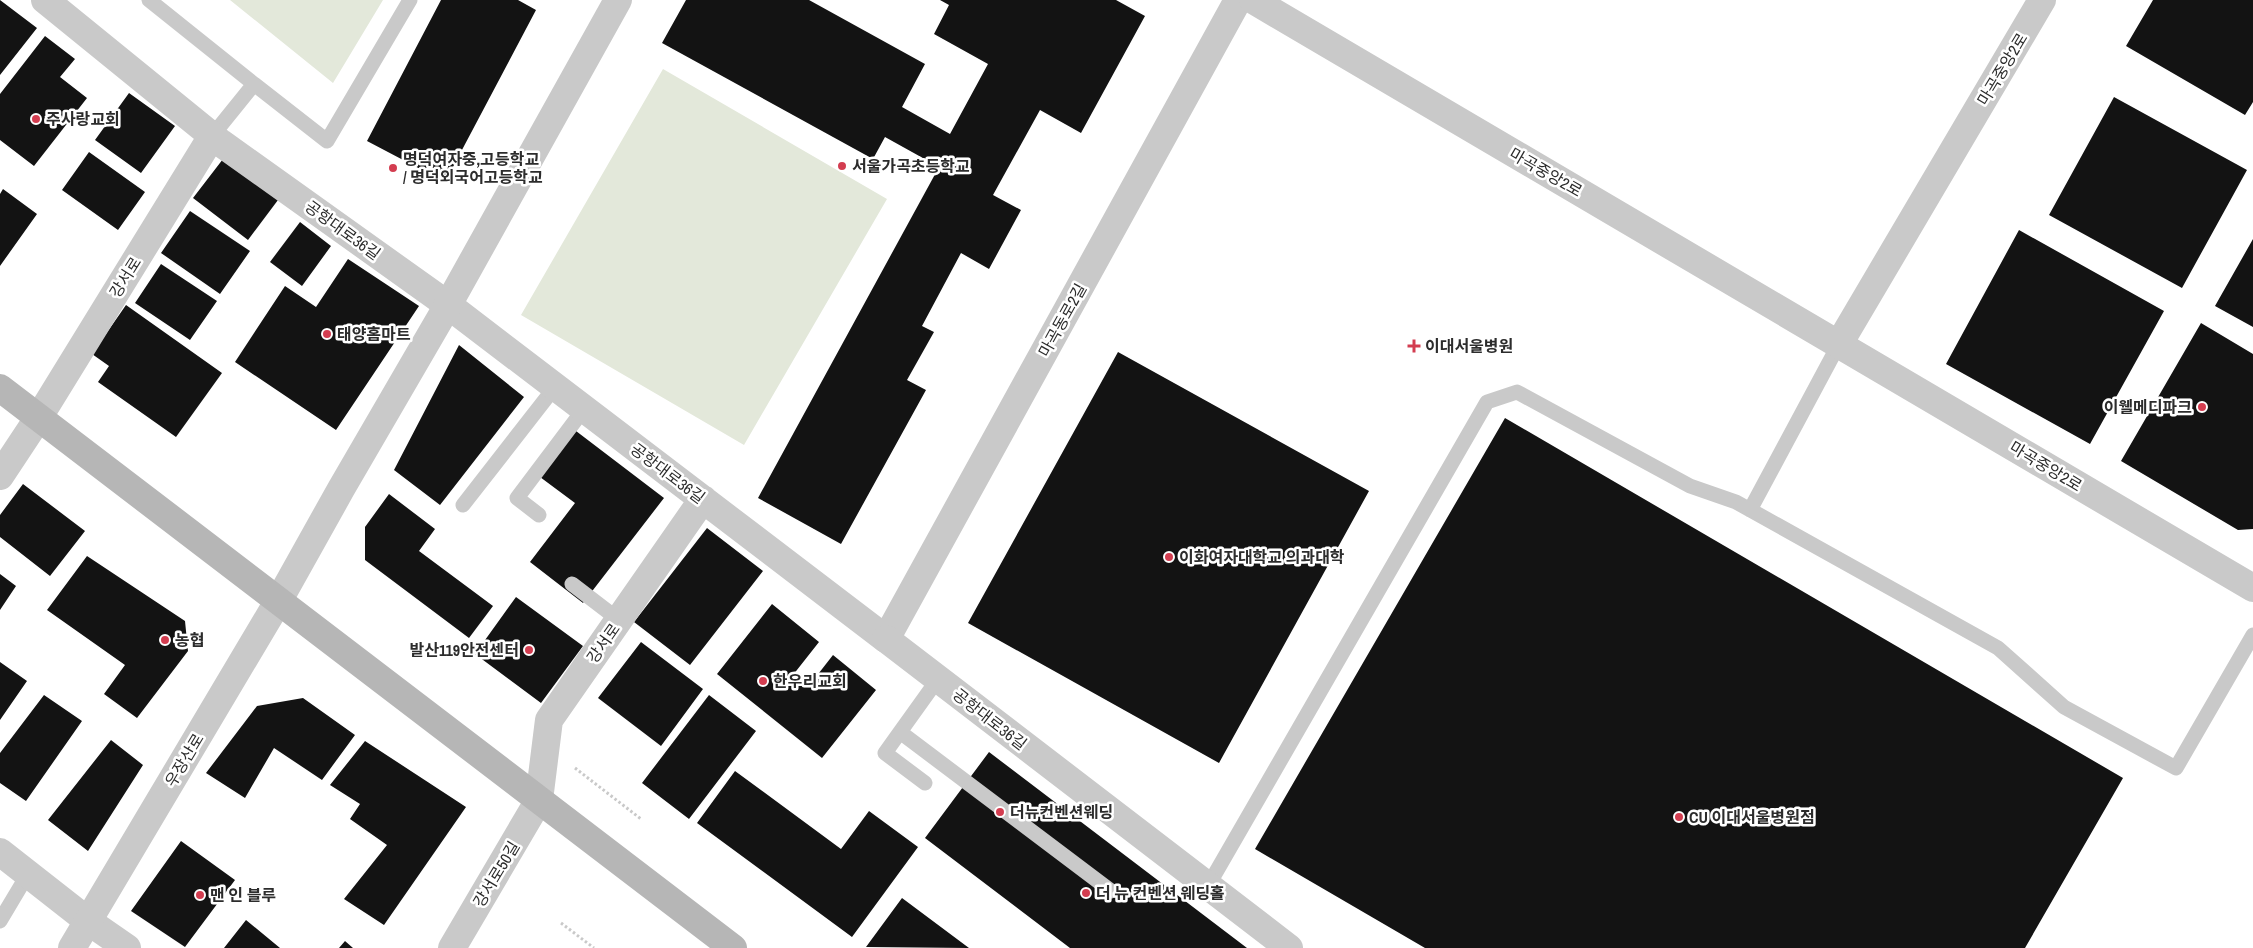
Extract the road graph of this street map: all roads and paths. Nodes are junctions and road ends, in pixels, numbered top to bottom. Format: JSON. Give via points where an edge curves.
{"nodes":[{"id":1,"x":45,"y":0,"type":"edge"},
{"id":2,"x":149,"y":0,"type":"edge"},
{"id":3,"x":410,"y":0,"type":"edge"},
{"id":4,"x":618,"y":0,"type":"edge"},
{"id":5,"x":1238,"y":0,"type":"edge"},
{"id":6,"x":1253,"y":0,"type":"edge"},
{"id":7,"x":2042,"y":0,"type":"edge"},
{"id":8,"x":254,"y":84,"type":"junction"},
{"id":9,"x":212,"y":136,"type":"junction"},
{"id":10,"x":448,"y":305,"type":"junction"},
{"id":11,"x":1839,"y":344,"type":"junction"},
{"id":12,"x":555,"y":387,"type":"junction"},
{"id":13,"x":0,"y":388,"type":"edge"},
{"id":14,"x":584,"y":409,"type":"junction"},
{"id":15,"x":38,"y":417,"type":"junction"},
{"id":16,"x":0,"y":476,"type":"edge"},
{"id":17,"x":703,"y":500,"type":"junction"},
{"id":18,"x":463,"y":505,"type":"dead end"},
{"id":19,"x":1750,"y":510,"type":"junction"},
{"id":20,"x":539,"y":515,"type":"dead end"},
{"id":21,"x":572,"y":584,"type":"dead end"},
{"id":22,"x":2253,"y":588,"type":"edge"},
{"id":23,"x":279,"y":600,"type":"junction"},
{"id":24,"x":619,"y":620,"type":"junction"},
{"id":25,"x":2253,"y":635,"type":"edge"},
{"id":26,"x":886,"y":639,"type":"junction"},
{"id":27,"x":938,"y":679,"type":"junction"},
{"id":28,"x":900,"y":732,"type":"junction"},
{"id":29,"x":572,"y":766,"type":"dead end"},
{"id":30,"x":925,"y":783,"type":"dead end"},
{"id":31,"x":539,"y":800,"type":"junction"},
{"id":32,"x":640,"y":819,"type":"dead end"},
{"id":33,"x":0,"y":852,"type":"edge"},
{"id":34,"x":28,"y":874,"type":"junction"},
{"id":35,"x":1208,"y":886,"type":"junction"},
{"id":36,"x":1111,"y":892,"type":"dead end"},
{"id":37,"x":88,"y":920,"type":"junction"},
{"id":38,"x":0,"y":922,"type":"edge"},
{"id":39,"x":561,"y":923,"type":"dead end"},
{"id":40,"x":72,"y":948,"type":"edge"},
{"id":41,"x":128,"y":948,"type":"edge"},
{"id":42,"x":452,"y":948,"type":"edge"},
{"id":43,"x":594,"y":948,"type":"edge"},
{"id":44,"x":733,"y":948,"type":"edge"},
{"id":45,"x":1289,"y":948,"type":"edge"}],
"edges":[{"from":1,"to":9,"type":"street","name":"공항대로36길"},
{"from":2,"to":8,"type":"lane"},
{"from":3,"to":8,"type":"lane","via":[[326,142]]},
{"from":4,"to":10,"type":"street"},
{"from":5,"to":26,"type":"street","name":"마곡동로2길"},
{"from":6,"to":11,"type":"street","name":"마곡중앙2로"},
{"from":7,"to":11,"type":"street","name":"마곡중앙2로"},
{"from":8,"to":9,"type":"lane"},
{"from":9,"to":10,"type":"street","name":"공항대로36길"},
{"from":9,"to":15,"type":"street","name":"강서로"},
{"from":10,"to":12,"type":"street","name":"공항대로36길"},
{"from":10,"to":23,"type":"street"},
{"from":11,"to":19,"type":"lane"},
{"from":11,"to":22,"type":"street","name":"마곡중앙2로"},
{"from":12,"to":14,"type":"street","name":"공항대로36길"},
{"from":12,"to":18,"type":"lane"},
{"from":13,"to":15,"type":"main road"},
{"from":14,"to":17,"type":"street","name":"공항대로36길"},
{"from":14,"to":20,"type":"lane","via":[[517,498]]},
{"from":15,"to":16,"type":"street","name":"강서로"},
{"from":15,"to":23,"type":"main road"},
{"from":17,"to":24,"type":"street","name":"강서로"},
{"from":17,"to":26,"type":"street","name":"공항대로36길"},
{"from":19,"to":25,"type":"lane","via":[[1998,648],[2064,707],[2176,768]]},
{"from":19,"to":35,"type":"lane","via":[[1690,486],[1517,392],[1487,402]]},
{"from":21,"to":24,"type":"lane"},
{"from":23,"to":31,"type":"main road"},
{"from":23,"to":37,"type":"street","name":"우장산로"},
{"from":24,"to":31,"type":"street","name":"강서로","via":[[549,720]]},
{"from":26,"to":27,"type":"street","name":"공항대로36길"},
{"from":27,"to":28,"type":"lane"},
{"from":27,"to":35,"type":"street","name":"공항대로36길"},
{"from":28,"to":30,"type":"lane","via":[[885,753]]},
{"from":28,"to":36,"type":"lane"},
{"from":29,"to":32,"type":"path"},
{"from":31,"to":42,"type":"street","name":"강서로50길"},
{"from":31,"to":44,"type":"main road"},
{"from":33,"to":34,"type":"street"},
{"from":34,"to":37,"type":"street"},
{"from":34,"to":38,"type":"lane"},
{"from":35,"to":45,"type":"street","name":"공항대로36길"},
{"from":37,"to":40,"type":"street","name":"우장산로"},
{"from":37,"to":41,"type":"street"},
{"from":39,"to":43,"type":"path"}]}
